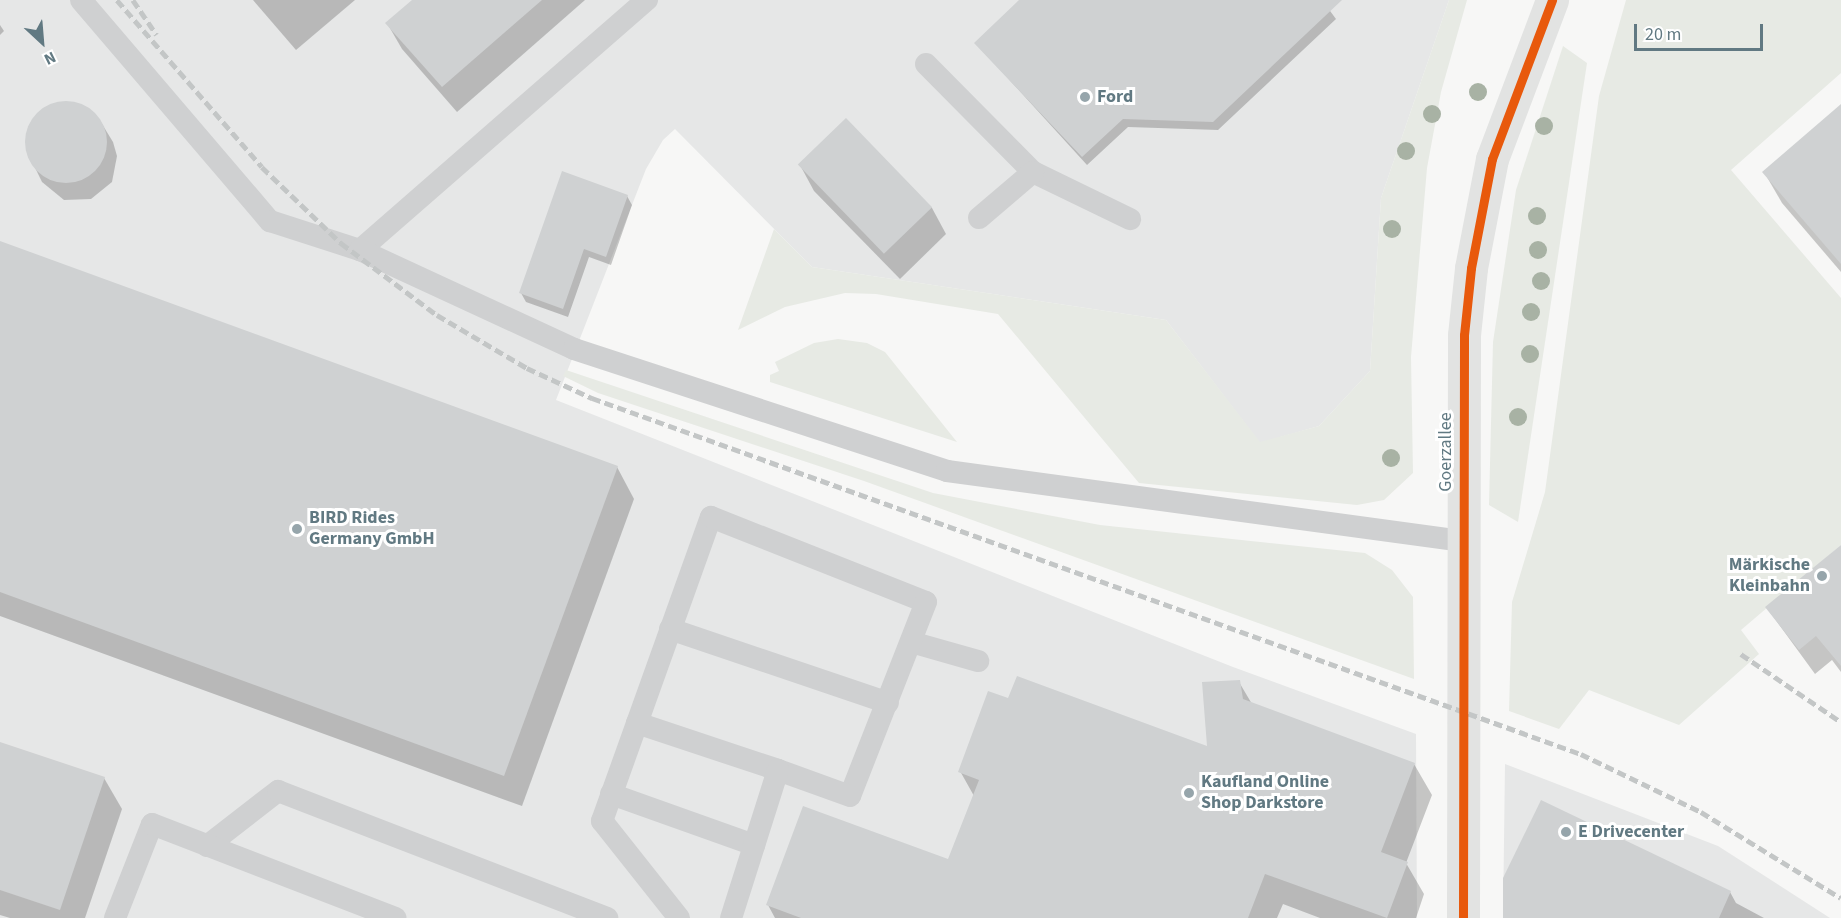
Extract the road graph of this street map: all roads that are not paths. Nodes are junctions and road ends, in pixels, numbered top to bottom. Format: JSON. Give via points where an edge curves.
{"nodes":[{"id":1,"x":81,"y":0,"type":"edge"},
{"id":2,"x":647,"y":0,"type":"edge"},
{"id":3,"x":1552,"y":0,"type":"edge"},
{"id":4,"x":926,"y":64,"type":"dead end"},
{"id":5,"x":1033,"y":172,"type":"junction"},
{"id":6,"x":979,"y":218,"type":"dead end"},
{"id":7,"x":1130,"y":219,"type":"dead end"},
{"id":8,"x":360,"y":250,"type":"junction"},
{"id":9,"x":1463,"y":541,"type":"junction"},
{"id":10,"x":670,"y":629,"type":"junction"},
{"id":11,"x":911,"y":642,"type":"junction"},
{"id":12,"x":978,"y":661,"type":"dead end"},
{"id":13,"x":888,"y":703,"type":"junction"},
{"id":14,"x":637,"y":723,"type":"junction"},
{"id":15,"x":778,"y":770,"type":"junction"},
{"id":16,"x":611,"y":794,"type":"junction"},
{"id":17,"x":754,"y":845,"type":"junction"},
{"id":18,"x":207,"y":846,"type":"junction"},
{"id":19,"x":115,"y":918,"type":"edge"},
{"id":20,"x":396,"y":918,"type":"edge"},
{"id":21,"x":607,"y":918,"type":"edge"},
{"id":22,"x":680,"y":918,"type":"edge"},
{"id":23,"x":731,"y":918,"type":"edge"},
{"id":24,"x":1462,"y":918,"type":"edge"}],
"edges":[{"from":1,"to":8,"type":"lane","via":[[270,221]]},
{"from":2,"to":8,"type":"lane"},
{"from":3,"to":9,"type":"main road","name":"Goerzallee","via":[[1492,159],[1471,268],[1464,335]]},
{"from":4,"to":5,"type":"lane"},
{"from":5,"to":6,"type":"lane"},
{"from":5,"to":7,"type":"lane"},
{"from":8,"to":9,"type":"lane","via":[[574,349],[947,471]]},
{"from":9,"to":24,"type":"main road","name":"Goerzallee"},
{"from":10,"to":11,"type":"lane","via":[[711,517],[926,602]]},
{"from":10,"to":13,"type":"lane"},
{"from":10,"to":14,"type":"lane"},
{"from":11,"to":12,"type":"lane"},
{"from":11,"to":13,"type":"lane"},
{"from":13,"to":15,"type":"lane","via":[[850,796]]},
{"from":14,"to":15,"type":"lane"},
{"from":14,"to":16,"type":"lane"},
{"from":15,"to":17,"type":"lane"},
{"from":16,"to":17,"type":"lane"},
{"from":16,"to":22,"type":"lane","via":[[602,821]]},
{"from":17,"to":23,"type":"lane"},
{"from":18,"to":19,"type":"lane","via":[[152,824]]},
{"from":18,"to":20,"type":"lane"},
{"from":18,"to":21,"type":"lane","via":[[278,791]]}]}
